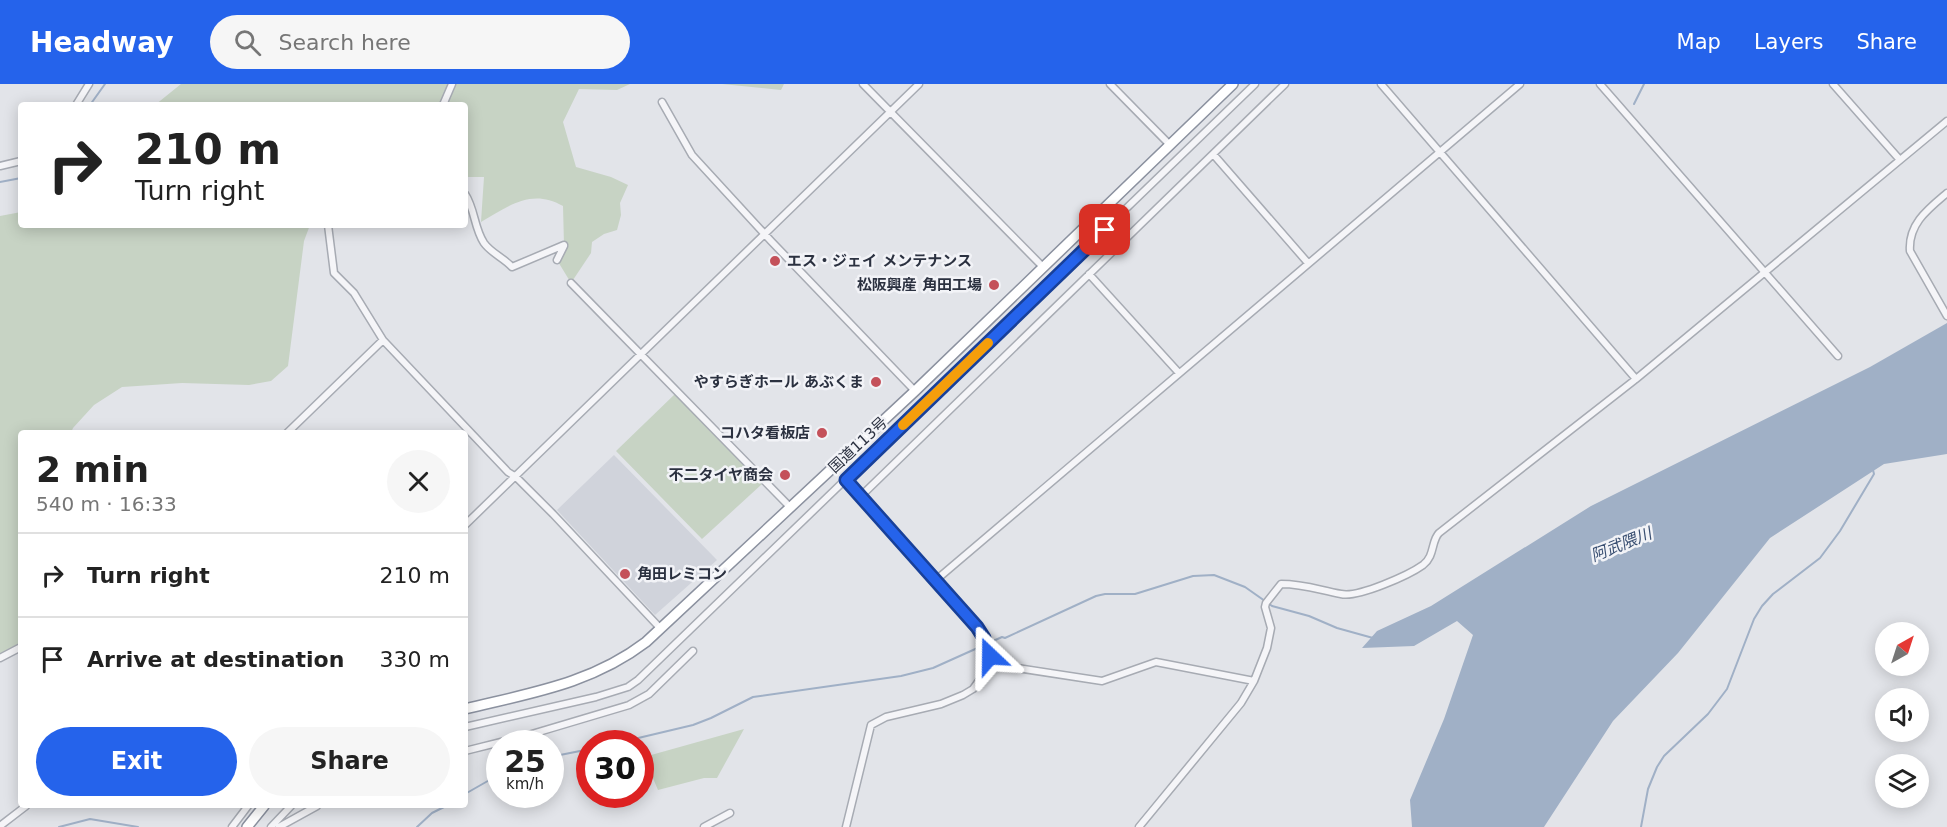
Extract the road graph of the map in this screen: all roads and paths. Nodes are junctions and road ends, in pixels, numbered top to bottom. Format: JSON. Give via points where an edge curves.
{"nodes":[{"id":1,"x":89,"y":84,"type":"edge"},
{"id":2,"x":452,"y":84,"type":"edge"},
{"id":3,"x":863,"y":84,"type":"edge"},
{"id":4,"x":919,"y":84,"type":"edge"},
{"id":5,"x":1110,"y":84,"type":"edge"},
{"id":6,"x":1233,"y":84,"type":"edge"},
{"id":7,"x":1256,"y":84,"type":"edge"},
{"id":8,"x":1285,"y":84,"type":"edge"},
{"id":9,"x":1381,"y":84,"type":"edge"},
{"id":10,"x":1520,"y":84,"type":"edge"},
{"id":11,"x":1600,"y":84,"type":"edge"},
{"id":12,"x":1833,"y":84,"type":"edge"},
{"id":13,"x":78,"y":102,"type":"edge"},
{"id":14,"x":443,"y":102,"type":"edge"},
{"id":15,"x":662,"y":102,"type":"dead end"},
{"id":16,"x":891,"y":112,"type":"junction"},
{"id":17,"x":1947,"y":121,"type":"edge"},
{"id":18,"x":1170,"y":145,"type":"junction"},
{"id":19,"x":1440,"y":152,"type":"junction"},
{"id":20,"x":1213,"y":154,"type":"junction"},
{"id":21,"x":1900,"y":160,"type":"junction"},
{"id":22,"x":18,"y":162,"type":"edge"},
{"id":23,"x":0,"y":166,"type":"edge"},
{"id":24,"x":1947,"y":193,"type":"edge"},
{"id":25,"x":468,"y":201,"type":"edge"},
{"id":26,"x":328,"y":228,"type":"edge"},
{"id":27,"x":766,"y":235,"type":"junction"},
{"id":28,"x":558,"y":260,"type":"dead end"},
{"id":29,"x":1308,"y":263,"type":"junction"},
{"id":30,"x":1043,"y":267,"type":"junction"},
{"id":31,"x":1764,"y":273,"type":"junction"},
{"id":32,"x":1089,"y":274,"type":"junction"},
{"id":33,"x":571,"y":283,"type":"dead end"},
{"id":34,"x":1947,"y":316,"type":"edge"},
{"id":35,"x":383,"y":339,"type":"junction"},
{"id":36,"x":642,"y":355,"type":"junction"},
{"id":37,"x":1838,"y":356,"type":"dead end"},
{"id":38,"x":1179,"y":373,"type":"junction"},
{"id":39,"x":1636,"y":379,"type":"junction"},
{"id":40,"x":915,"y":391,"type":"junction"},
{"id":41,"x":290,"y":430,"type":"edge"},
{"id":42,"x":516,"y":477,"type":"junction"},
{"id":43,"x":846,"y":480,"type":"junction"},
{"id":44,"x":861,"y":496,"type":"junction"},
{"id":45,"x":791,"y":508,"type":"junction"},
{"id":46,"x":468,"y":522,"type":"edge"},
{"id":47,"x":936,"y":580,"type":"junction"},
{"id":48,"x":660,"y":628,"type":"junction"},
{"id":49,"x":18,"y":649,"type":"edge"},
{"id":50,"x":693,"y":651,"type":"dead end"},
{"id":51,"x":0,"y":658,"type":"edge"},
{"id":52,"x":991,"y":664,"type":"junction"},
{"id":53,"x":1254,"y":681,"type":"junction"},
{"id":54,"x":468,"y":708,"type":"edge"},
{"id":55,"x":468,"y":727,"type":"edge"},
{"id":56,"x":468,"y":750,"type":"edge"},
{"id":57,"x":24,"y":808,"type":"edge"},
{"id":58,"x":246,"y":808,"type":"edge"},
{"id":59,"x":262,"y":808,"type":"edge"},
{"id":60,"x":289,"y":808,"type":"edge"},
{"id":61,"x":313,"y":808,"type":"edge"},
{"id":62,"x":730,"y":813,"type":"dead end"},
{"id":63,"x":0,"y":826,"type":"edge"},
{"id":64,"x":232,"y":827,"type":"edge"},
{"id":65,"x":247,"y":827,"type":"edge"},
{"id":66,"x":271,"y":827,"type":"edge"},
{"id":67,"x":279,"y":827,"type":"edge"},
{"id":68,"x":704,"y":827,"type":"edge"},
{"id":69,"x":846,"y":827,"type":"edge"},
{"id":70,"x":1139,"y":827,"type":"edge"}],
"edges":[{"from":1,"to":13,"type":"street"},
{"from":2,"to":14,"type":"street"},
{"from":3,"to":16,"type":"street"},
{"from":4,"to":16,"type":"street"},
{"from":5,"to":18,"type":"street"},
{"from":6,"to":18,"type":"highway","name":"国道113号"},
{"from":7,"to":43,"type":"street"},
{"from":8,"to":20,"type":"street"},
{"from":9,"to":19,"type":"street"},
{"from":10,"to":19,"type":"street"},
{"from":11,"to":31,"type":"street"},
{"from":12,"to":21,"type":"street"},
{"from":15,"to":27,"type":"street","via":[[692,155]]},
{"from":16,"to":27,"type":"street"},
{"from":16,"to":30,"type":"street"},
{"from":17,"to":21,"type":"street"},
{"from":18,"to":30,"type":"highway","name":"国道113号"},
{"from":19,"to":29,"type":"street"},
{"from":19,"to":39,"type":"street"},
{"from":20,"to":29,"type":"street"},
{"from":20,"to":32,"type":"street"},
{"from":21,"to":31,"type":"street"},
{"from":22,"to":23,"type":"street"},
{"from":24,"to":34,"type":"street","via":[[1917,221],[1910,233],[1910,251]]},
{"from":25,"to":28,"type":"street","via":[[484,244],[513,267],[564,245]]},
{"from":26,"to":35,"type":"street","via":[[334,273],[354,293]]},
{"from":27,"to":36,"type":"street"},
{"from":27,"to":40,"type":"street"},
{"from":29,"to":38,"type":"street"},
{"from":30,"to":40,"type":"highway","name":"国道113号"},
{"from":31,"to":37,"type":"street"},
{"from":31,"to":39,"type":"street"},
{"from":32,"to":38,"type":"street"},
{"from":32,"to":44,"type":"street"},
{"from":33,"to":36,"type":"street"},
{"from":35,"to":41,"type":"street"},
{"from":35,"to":42,"type":"street"},
{"from":36,"to":42,"type":"street"},
{"from":36,"to":45,"type":"street"},
{"from":38,"to":47,"type":"street"},
{"from":39,"to":53,"type":"street","via":[[1435,537],[1433,550],[1423,565],[1354,595],[1299,584],[1281,585],[1266,603],[1271,627]]},
{"from":40,"to":45,"type":"highway","name":"国道113号"},
{"from":42,"to":46,"type":"street"},
{"from":42,"to":48,"type":"street"},
{"from":43,"to":44,"type":"street"},
{"from":43,"to":55,"type":"street","via":[[628,687]]},
{"from":44,"to":47,"type":"street"},
{"from":45,"to":48,"type":"highway","name":"国道113号"},
{"from":47,"to":52,"type":"street","via":[[977,627]]},
{"from":48,"to":54,"type":"highway","name":"国道113号","via":[[632,652],[584,679]]},
{"from":49,"to":51,"type":"street"},
{"from":50,"to":56,"type":"street","via":[[649,694],[629,705]]},
{"from":52,"to":53,"type":"street","via":[[1102,681],[1156,662]]},
{"from":52,"to":69,"type":"street","via":[[973,689],[963,695],[886,717],[872,725]]},
{"from":53,"to":70,"type":"street","via":[[1240,705]]},
{"from":57,"to":63,"type":"street"},
{"from":58,"to":64,"type":"street"},
{"from":59,"to":65,"type":"highway"},
{"from":60,"to":66,"type":"street"},
{"from":61,"to":67,"type":"street"},
{"from":62,"to":68,"type":"street"}]}
